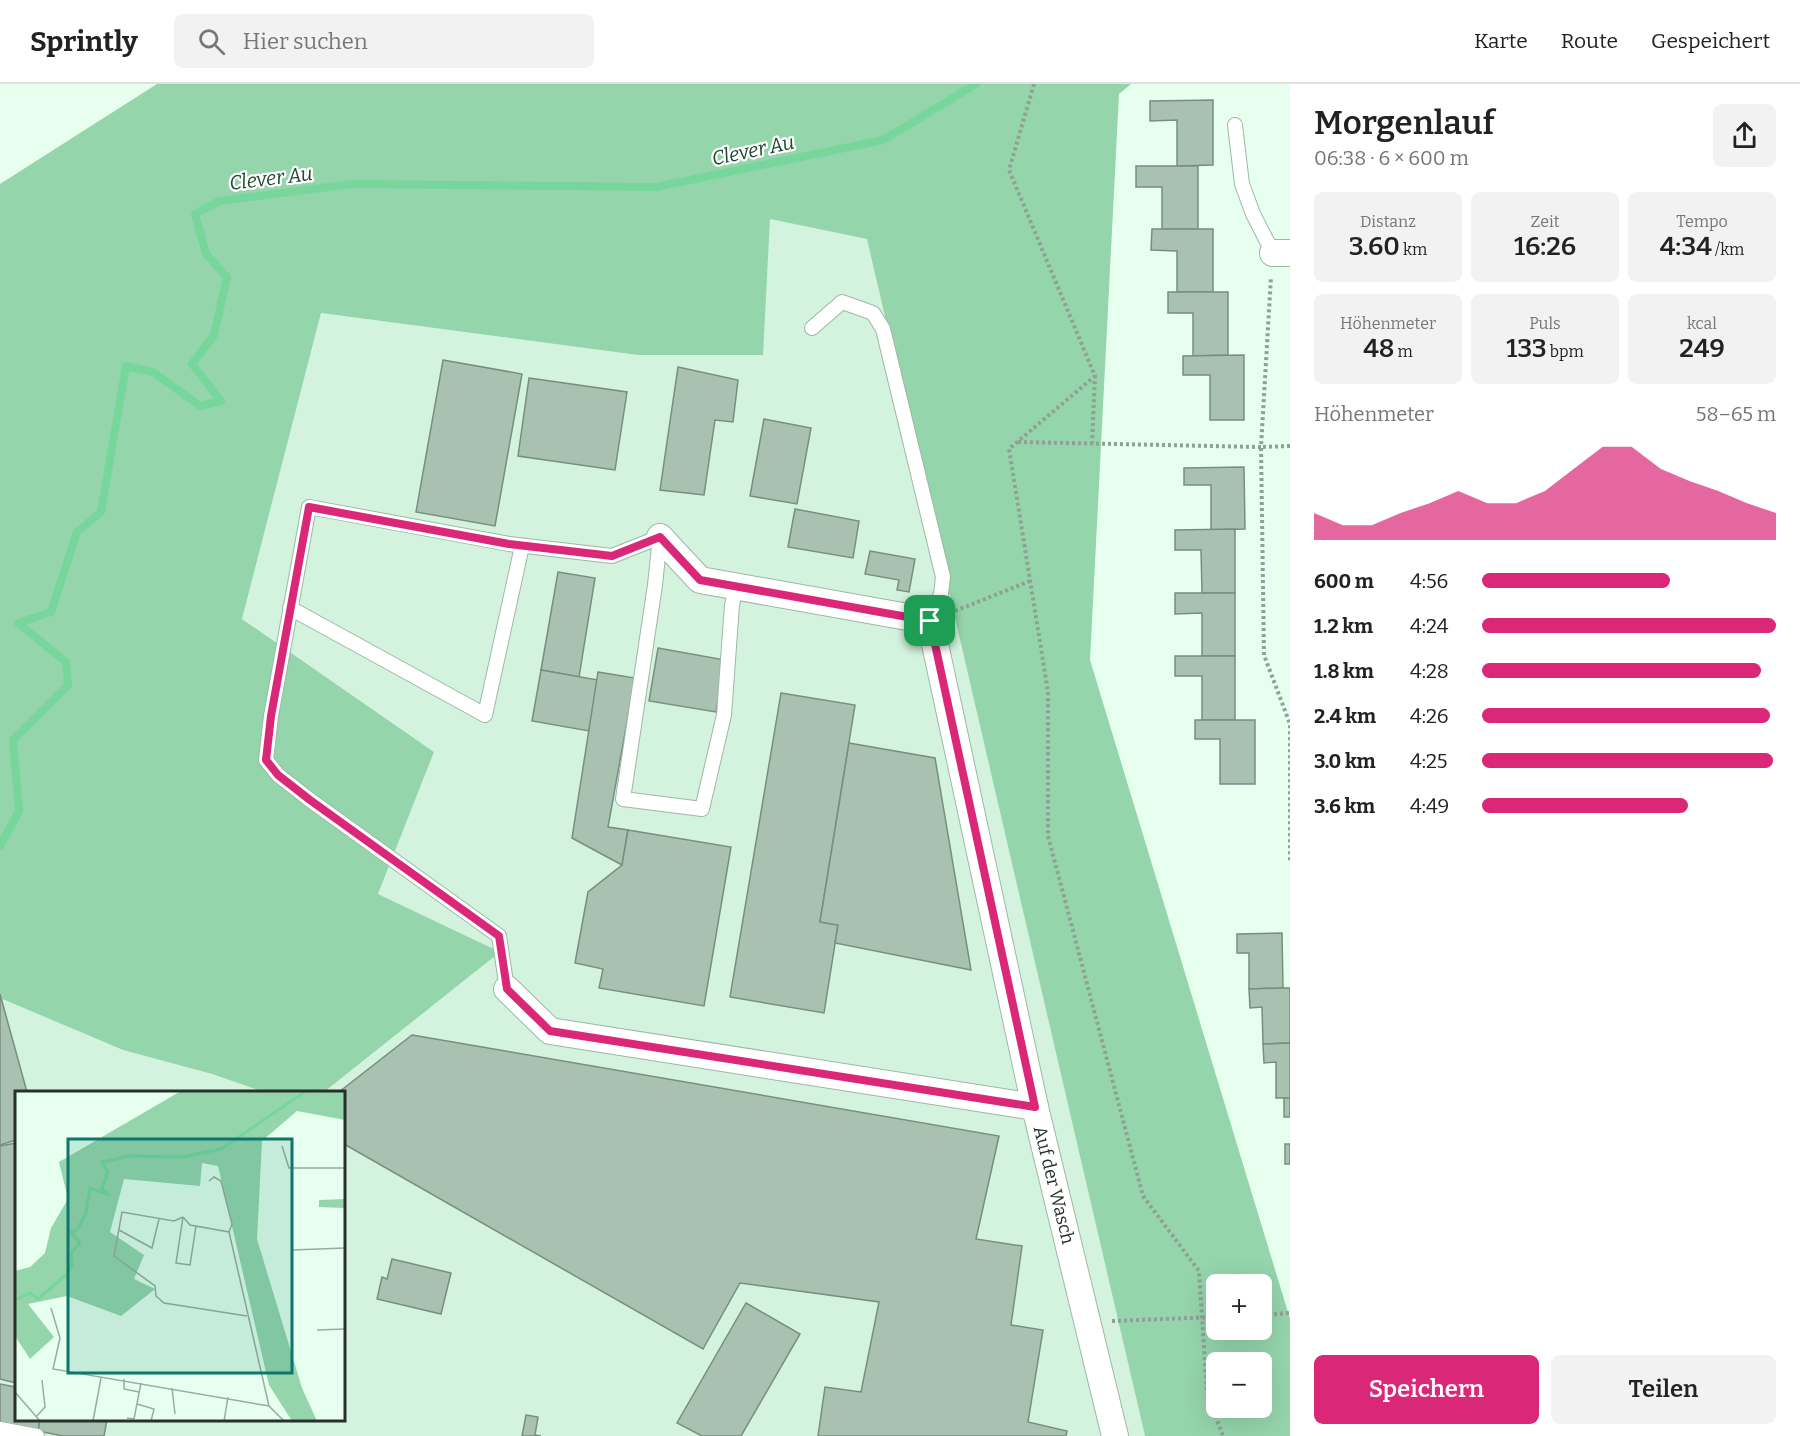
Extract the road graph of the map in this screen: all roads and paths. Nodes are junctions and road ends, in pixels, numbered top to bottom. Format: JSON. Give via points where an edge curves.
{"nodes":[{"id":1,"x":1034,"y":84,"type":"edge"},
{"id":2,"x":1235,"y":125,"type":"dead end"},
{"id":3,"x":1281,"y":253,"type":"edge"},
{"id":4,"x":812,"y":328,"type":"dead end"},
{"id":5,"x":1095,"y":376,"type":"junction"},
{"id":6,"x":1017,"y":442,"type":"junction"},
{"id":7,"x":1092,"y":444,"type":"junction"},
{"id":8,"x":1290,"y":446,"type":"edge"},
{"id":9,"x":1261,"y":447,"type":"junction"},
{"id":10,"x":660,"y":537,"type":"junction"},
{"id":11,"x":522,"y":546,"type":"junction"},
{"id":12,"x":1030,"y":581,"type":"junction"},
{"id":13,"x":736,"y":587,"type":"junction"},
{"id":14,"x":290,"y":608,"type":"junction"},
{"id":15,"x":930,"y":621,"type":"junction"},
{"id":16,"x":1290,"y":863,"type":"edge"},
{"id":17,"x":507,"y":989,"type":"joint"},
{"id":18,"x":1035,"y":1107,"type":"junction"},
{"id":19,"x":1290,"y":1313,"type":"edge"},
{"id":20,"x":1272,"y":1314,"type":"edge"},
{"id":21,"x":1202,"y":1318,"type":"junction"},
{"id":22,"x":1206,"y":1318,"type":"edge"},
{"id":23,"x":1087,"y":1322,"type":"junction"},
{"id":24,"x":0,"y":1429,"type":"edge"},
{"id":25,"x":37,"y":1436,"type":"edge"},
{"id":26,"x":1115,"y":1436,"type":"edge"},
{"id":27,"x":1223,"y":1436,"type":"edge"}],
"edges":[{"from":1,"to":5,"type":"path","via":[[1009,170]]},
{"from":2,"to":3,"type":"lane","via":[[1242,184],[1253,214]]},
{"from":3,"to":9,"type":"path"},
{"from":4,"to":15,"type":"lane","via":[[842,302],[873,313],[883,329],[943,577]]},
{"from":5,"to":6,"type":"path"},
{"from":5,"to":7,"type":"path"},
{"from":6,"to":7,"type":"path"},
{"from":6,"to":12,"type":"path","via":[[1009,449]]},
{"from":7,"to":9,"type":"path"},
{"from":8,"to":9,"type":"path"},
{"from":9,"to":16,"type":"path","via":[[1264,655],[1290,724]]},
{"from":10,"to":11,"type":"lane","via":[[612,556]]},
{"from":10,"to":13,"type":"street","via":[[700,580]]},
{"from":10,"to":13,"type":"lane","via":[[623,799],[702,809],[724,715]]},
{"from":11,"to":14,"type":"lane","via":[[309,507]]},
{"from":11,"to":14,"type":"lane","via":[[484,715]]},
{"from":12,"to":15,"type":"path"},
{"from":12,"to":21,"type":"path","via":[[1048,692],[1048,836],[1143,1196],[1198,1271]]},
{"from":13,"to":15,"type":"street"},
{"from":14,"to":17,"type":"lane","via":[[266,760],[278,775],[310,800],[499,936]]},
{"from":15,"to":18,"type":"street","name":"Auf der Wasch"},
{"from":17,"to":18,"type":"street","via":[[550,1031]]},
{"from":18,"to":23,"type":"street","name":"Auf der Wasch"},
{"from":19,"to":20,"type":"path"},
{"from":21,"to":22,"type":"path"},
{"from":21,"to":23,"type":"path"},
{"from":21,"to":27,"type":"path","via":[[1207,1393]]},
{"from":23,"to":26,"type":"street","name":"Auf der Wasch"},
{"from":24,"to":25,"type":"lane"}]}
